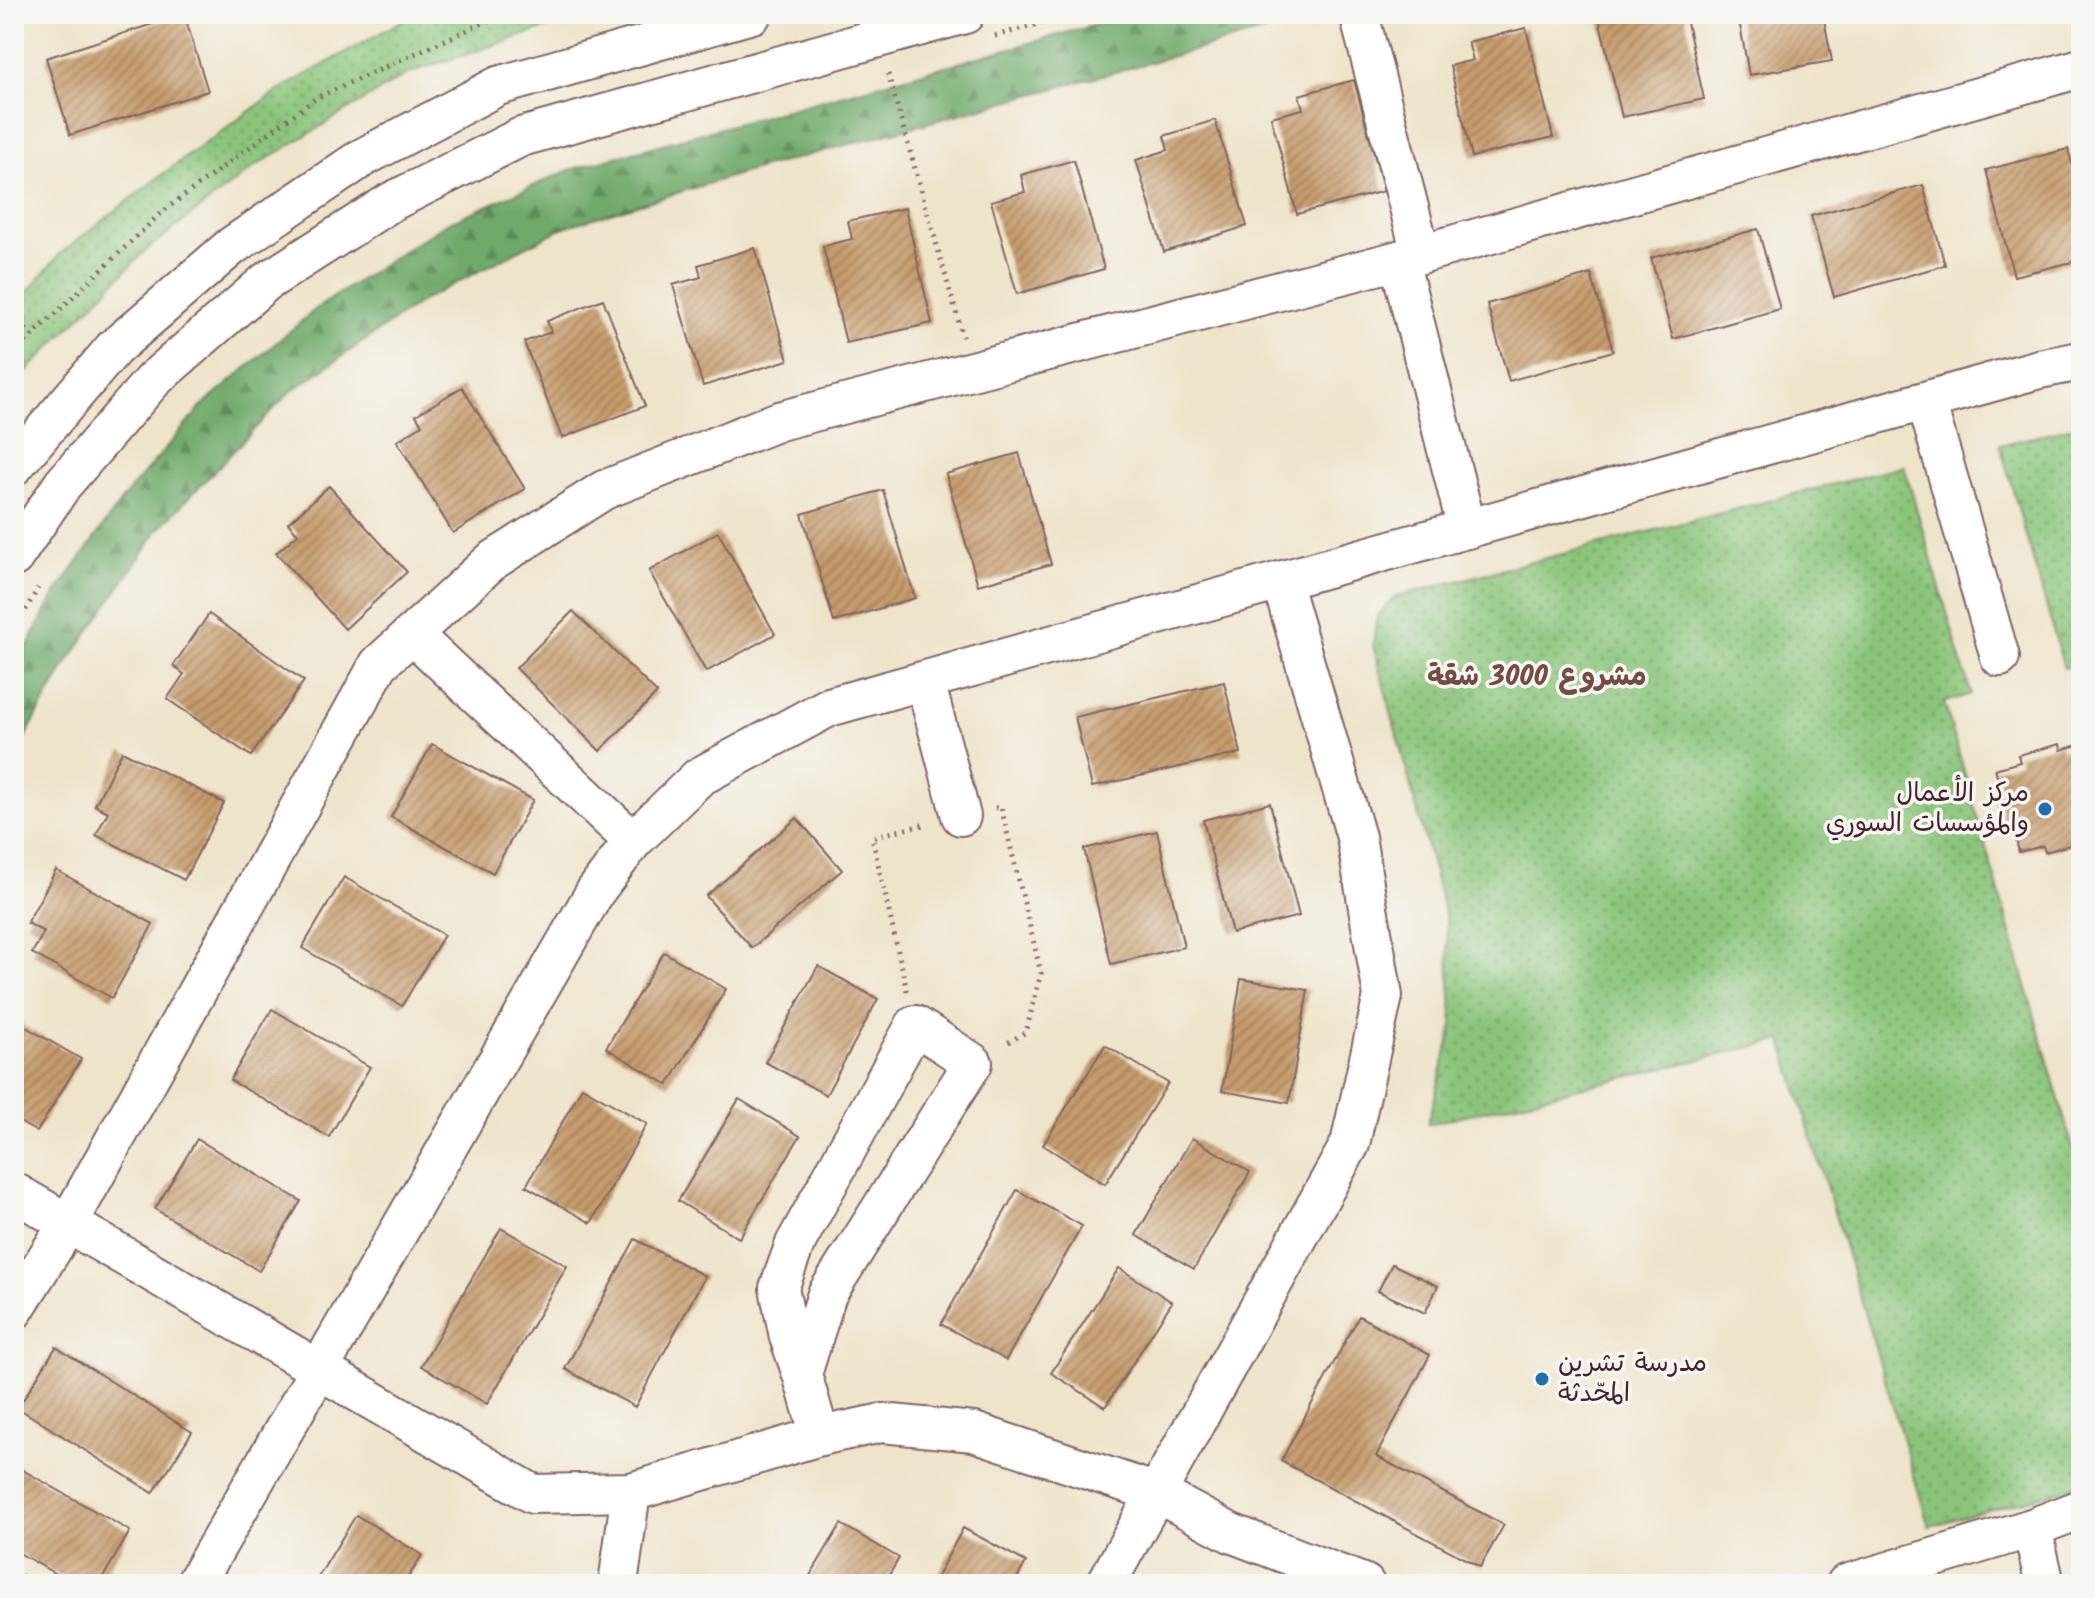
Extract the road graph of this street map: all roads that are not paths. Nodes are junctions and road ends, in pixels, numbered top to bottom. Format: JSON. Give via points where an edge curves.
{"nodes":[{"id":1,"x":752,"y":14,"type":"edge"},
{"id":2,"x":1359,"y":14,"type":"edge"},
{"id":3,"x":674,"y":24,"type":"edge"},
{"id":4,"x":976,"y":26,"type":"edge"},
{"id":5,"x":2081,"y":68,"type":"edge"},
{"id":6,"x":688,"y":91,"type":"junction"},
{"id":7,"x":1410,"y":257,"type":"junction"},
{"id":8,"x":2081,"y":361,"type":"edge"},
{"id":9,"x":1926,"y":401,"type":"junction"},
{"id":10,"x":14,"y":466,"type":"edge"},
{"id":11,"x":1467,"y":529,"type":"junction"},
{"id":12,"x":28,"y":569,"type":"edge"},
{"id":13,"x":1281,"y":581,"type":"junction"},
{"id":14,"x":412,"y":634,"type":"junction"},
{"id":15,"x":2000,"y":657,"type":"dead end"},
{"id":16,"x":925,"y":681,"type":"junction"},
{"id":17,"x":961,"y":816,"type":"road end"},
{"id":18,"x":633,"y":841,"type":"junction"},
{"id":19,"x":14,"y":1192,"type":"edge"},
{"id":20,"x":68,"y":1224,"type":"junction"},
{"id":21,"x":14,"y":1310,"type":"edge"},
{"id":22,"x":319,"y":1369,"type":"junction"},
{"id":23,"x":802,"y":1374,"type":"junction"},
{"id":24,"x":820,"y":1436,"type":"junction"},
{"id":25,"x":631,"y":1492,"type":"junction"},
{"id":26,"x":1157,"y":1493,"type":"junction"},
{"id":27,"x":2081,"y":1509,"type":"edge"},
{"id":28,"x":2032,"y":1528,"type":"junction"},
{"id":29,"x":1900,"y":1576,"type":"edge"},
{"id":30,"x":195,"y":1584,"type":"edge"},
{"id":31,"x":618,"y":1584,"type":"edge"},
{"id":32,"x":1106,"y":1584,"type":"edge"},
{"id":33,"x":1365,"y":1584,"type":"edge"},
{"id":34,"x":1846,"y":1584,"type":"edge"},
{"id":35,"x":2045,"y":1584,"type":"edge"}],
"edges":[{"from":1,"to":3,"type":"street"},
{"from":2,"to":7,"type":"street"},
{"from":3,"to":6,"type":"street"},
{"from":3,"to":10,"type":"street","via":[[498,86],[362,158],[232,246],[114,348]]},
{"from":4,"to":6,"type":"street"},
{"from":5,"to":7,"type":"street"},
{"from":6,"to":12,"type":"street","via":[[521,137],[391,202],[266,282],[153,380],[63,484]]},
{"from":7,"to":11,"type":"street"},
{"from":7,"to":14,"type":"street","via":[[779,421],[604,490],[492,561]]},
{"from":8,"to":9,"type":"street"},
{"from":9,"to":11,"type":"street"},
{"from":9,"to":15,"type":"street"},
{"from":11,"to":13,"type":"street"},
{"from":13,"to":16,"type":"street"},
{"from":13,"to":26,"type":"street","via":[[1356,837],[1383,996],[1350,1144]]},
{"from":14,"to":18,"type":"street"},
{"from":14,"to":20,"type":"street","via":[[379,664]]},
{"from":16,"to":17,"type":"street"},
{"from":16,"to":18,"type":"street","via":[[829,707],[699,777]]},
{"from":18,"to":22,"type":"street","via":[[595,892]]},
{"from":19,"to":20,"type":"street"},
{"from":20,"to":21,"type":"street"},
{"from":20,"to":22,"type":"street"},
{"from":22,"to":25,"type":"street","via":[[533,1494]]},
{"from":22,"to":30,"type":"street"},
{"from":23,"to":23,"type":"street","via":[[827,1294],[973,1063],[915,1025],[795,1244],[779,1288]]},
{"from":23,"to":24,"type":"street"},
{"from":24,"to":25,"type":"street"},
{"from":24,"to":26,"type":"street","via":[[882,1423],[974,1432]]},
{"from":25,"to":31,"type":"street"},
{"from":26,"to":32,"type":"street"},
{"from":26,"to":33,"type":"street","via":[[1231,1533]]},
{"from":27,"to":28,"type":"street"},
{"from":28,"to":29,"type":"street"},
{"from":28,"to":35,"type":"street"},
{"from":29,"to":34,"type":"street"}]}
